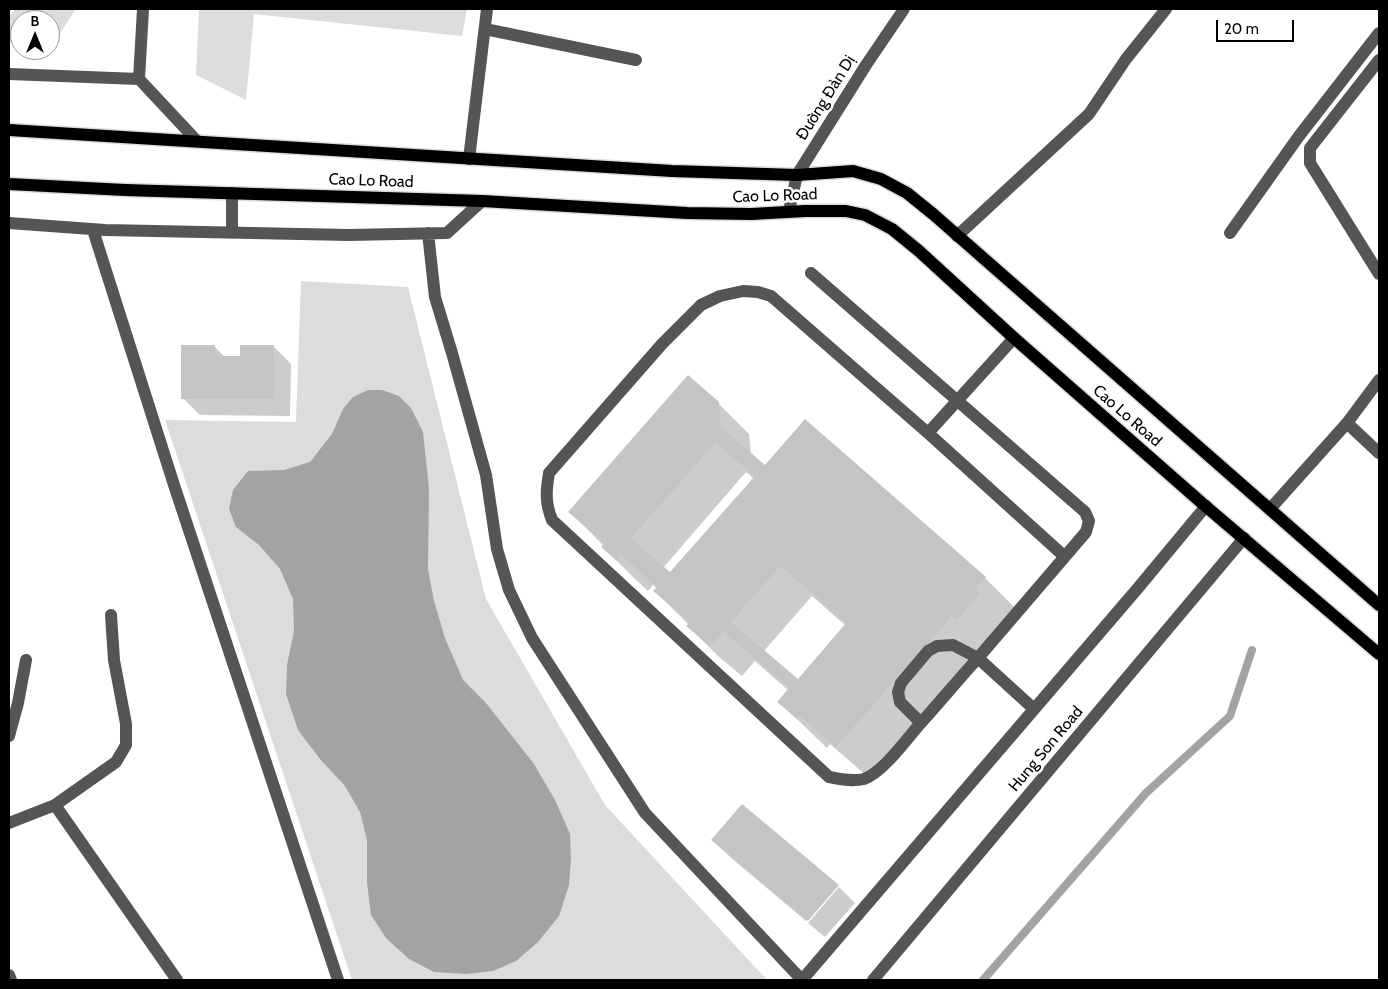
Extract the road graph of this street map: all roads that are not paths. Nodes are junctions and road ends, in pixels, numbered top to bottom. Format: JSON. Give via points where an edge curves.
{"nodes":[{"id":1,"x":143,"y":9,"type":"edge"},
{"id":2,"x":487,"y":9,"type":"edge"},
{"id":3,"x":904,"y":9,"type":"edge"},
{"id":4,"x":1166,"y":9,"type":"edge"},
{"id":5,"x":485,"y":29,"type":"junction"},
{"id":6,"x":1379,"y":33,"type":"edge"},
{"id":7,"x":636,"y":60,"type":"dead end"},
{"id":8,"x":1379,"y":60,"type":"edge"},
{"id":9,"x":9,"y":74,"type":"edge"},
{"id":10,"x":139,"y":79,"type":"junction"},
{"id":11,"x":9,"y":130,"type":"edge"},
{"id":12,"x":197,"y":141,"type":"junction"},
{"id":13,"x":469,"y":159,"type":"junction"},
{"id":14,"x":797,"y":175,"type":"junction"},
{"id":15,"x":9,"y":184,"type":"edge"},
{"id":16,"x":232,"y":193,"type":"junction"},
{"id":17,"x":482,"y":201,"type":"junction"},
{"id":18,"x":789,"y":211,"type":"junction"},
{"id":19,"x":9,"y":223,"type":"edge"},
{"id":20,"x":93,"y":230,"type":"junction"},
{"id":21,"x":232,"y":233,"type":"junction"},
{"id":22,"x":428,"y":233,"type":"junction"},
{"id":23,"x":1230,"y":233,"type":"dead end"},
{"id":24,"x":957,"y":236,"type":"junction"},
{"id":25,"x":811,"y":274,"type":"dead end"},
{"id":26,"x":1379,"y":274,"type":"edge"},
{"id":27,"x":1014,"y":338,"type":"junction"},
{"id":28,"x":1379,"y":380,"type":"edge"},
{"id":29,"x":957,"y":401,"type":"junction"},
{"id":30,"x":1346,"y":423,"type":"junction"},
{"id":31,"x":928,"y":433,"type":"junction"},
{"id":32,"x":1379,"y":453,"type":"edge"},
{"id":33,"x":1206,"y":506,"type":"junction"},
{"id":34,"x":1270,"y":509,"type":"junction"},
{"id":35,"x":1244,"y":538,"type":"junction"},
{"id":36,"x":1064,"y":556,"type":"junction"},
{"id":37,"x":1379,"y":605,"type":"edge"},
{"id":38,"x":111,"y":615,"type":"dead end"},
{"id":39,"x":1379,"y":654,"type":"edge"},
{"id":40,"x":978,"y":658,"type":"junction"},
{"id":41,"x":26,"y":660,"type":"dead end"},
{"id":42,"x":1034,"y":708,"type":"junction"},
{"id":43,"x":921,"y":723,"type":"junction"},
{"id":44,"x":9,"y":736,"type":"edge"},
{"id":45,"x":55,"y":805,"type":"junction"},
{"id":46,"x":9,"y":823,"type":"edge"},
{"id":47,"x":9,"y":975,"type":"edge"},
{"id":48,"x":12,"y":980,"type":"edge"},
{"id":49,"x":177,"y":980,"type":"edge"},
{"id":50,"x":338,"y":980,"type":"edge"},
{"id":51,"x":802,"y":980,"type":"edge"},
{"id":52,"x":873,"y":980,"type":"edge"}],
"edges":[{"from":1,"to":10,"type":"street"},
{"from":2,"to":5,"type":"street"},
{"from":3,"to":14,"type":"street","name":"Đường Đản Dị"},
{"from":4,"to":24,"type":"street","via":[[1126,58],[1089,114]]},
{"from":5,"to":7,"type":"street"},
{"from":5,"to":13,"type":"street"},
{"from":6,"to":23,"type":"street","via":[[1299,136]]},
{"from":8,"to":26,"type":"street","via":[[1310,148],[1310,163]]},
{"from":9,"to":10,"type":"street"},
{"from":10,"to":12,"type":"street"},
{"from":11,"to":12,"type":"main road","name":"Cao Lo Road"},
{"from":12,"to":13,"type":"main road","name":"Cao Lo Road"},
{"from":13,"to":14,"type":"main road","name":"Cao Lo Road"},
{"from":14,"to":18,"type":"street","name":"Đường Đản Dị"},
{"from":14,"to":24,"type":"main road","name":"Cao Lo Road","via":[[853,171],[880,179],[907,193]]},
{"from":15,"to":16,"type":"main road","name":"Cao Lo Road"},
{"from":16,"to":17,"type":"main road","name":"Cao Lo Road"},
{"from":16,"to":21,"type":"street"},
{"from":17,"to":18,"type":"main road","name":"Cao Lo Road","via":[[687,213]]},
{"from":17,"to":22,"type":"street","via":[[448,233]]},
{"from":18,"to":27,"type":"main road","name":"Cao Lo Road","via":[[846,210],[865,215],[892,229]]},
{"from":19,"to":20,"type":"street"},
{"from":20,"to":21,"type":"street"},
{"from":20,"to":50,"type":"street"},
{"from":21,"to":22,"type":"street"},
{"from":22,"to":51,"type":"street","via":[[435,298],[486,475],[497,549],[509,590],[532,638],[645,813]]},
{"from":24,"to":34,"type":"main road","name":"Cao Lo Road"},
{"from":25,"to":29,"type":"street"},
{"from":27,"to":29,"type":"street"},
{"from":27,"to":33,"type":"main road","name":"Cao Lo Road"},
{"from":28,"to":30,"type":"street"},
{"from":29,"to":31,"type":"street"},
{"from":29,"to":36,"type":"street","via":[[1085,512],[1089,521],[1086,532]]},
{"from":30,"to":32,"type":"street"},
{"from":30,"to":34,"type":"street"},
{"from":31,"to":36,"type":"street"},
{"from":31,"to":43,"type":"street","via":[[771,296],[743,292],[720,296],[700,305],[550,473],[546,490],[552,520],[829,777],[863,779],[875,773]]},
{"from":33,"to":35,"type":"main road","name":"Cao Lo Road"},
{"from":33,"to":42,"type":"street"},
{"from":34,"to":37,"type":"main road","name":"Cao Lo Road"},
{"from":35,"to":39,"type":"main road","name":"Cao Lo Road"},
{"from":35,"to":52,"type":"street","name":"Hung Son Road"},
{"from":36,"to":40,"type":"street"},
{"from":38,"to":45,"type":"street","via":[[126,744],[116,762]]},
{"from":40,"to":42,"type":"street"},
{"from":40,"to":43,"type":"street"},
{"from":40,"to":43,"type":"street","via":[[953,645],[937,646],[928,651],[901,683],[898,692],[900,702]]},
{"from":41,"to":44,"type":"street"},
{"from":42,"to":51,"type":"street"},
{"from":45,"to":46,"type":"street"},
{"from":45,"to":49,"type":"street"},
{"from":47,"to":48,"type":"street"}]}
